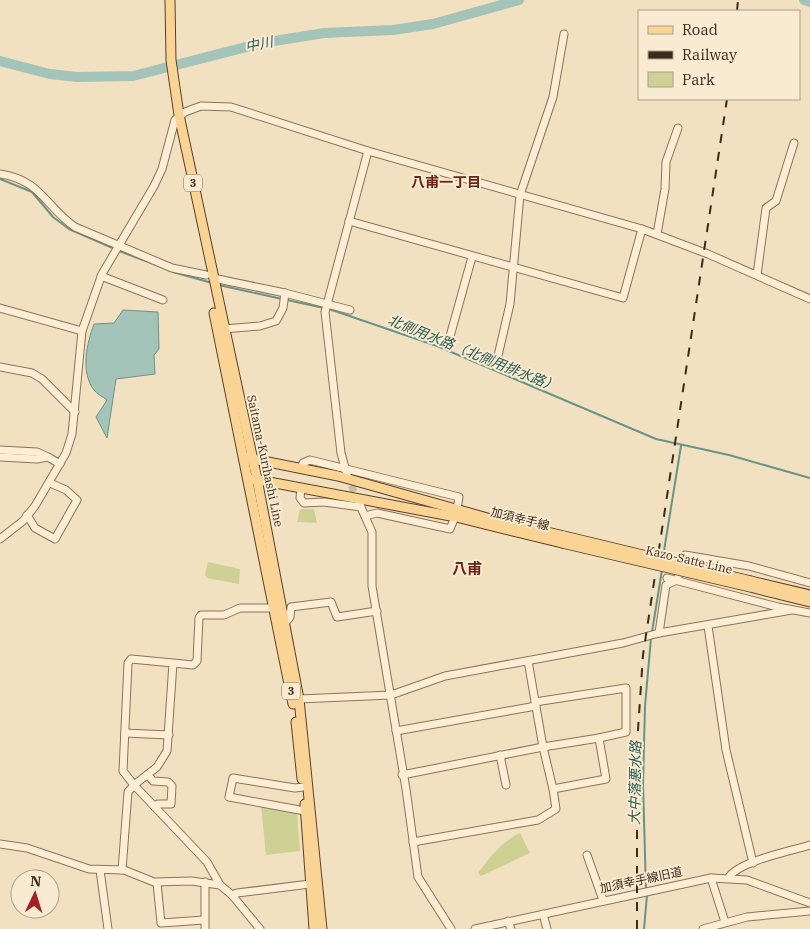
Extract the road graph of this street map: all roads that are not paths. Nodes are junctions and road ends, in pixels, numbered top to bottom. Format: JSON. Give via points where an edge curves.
{"nodes":[{"id":1,"x":165,"y":0,"type":"edge"},
{"id":2,"x":170,"y":0,"type":"edge"},
{"id":3,"x":564,"y":34,"type":"dead end"},
{"id":4,"x":168,"y":48,"type":"junction"},
{"id":5,"x":177,"y":118,"type":"junction"},
{"id":6,"x":678,"y":128,"type":"dead end"},
{"id":7,"x":794,"y":143,"type":"dead end"},
{"id":8,"x":368,"y":151,"type":"junction"},
{"id":9,"x":0,"y":174,"type":"edge"},
{"id":10,"x":520,"y":195,"type":"junction"},
{"id":11,"x":349,"y":221,"type":"junction"},
{"id":12,"x":642,"y":229,"type":"junction"},
{"id":13,"x":657,"y":234,"type":"junction"},
{"id":14,"x":117,"y":249,"type":"junction"},
{"id":15,"x":472,"y":257,"type":"junction"},
{"id":16,"x":513,"y":268,"type":"junction"},
{"id":17,"x":757,"y":274,"type":"junction"},
{"id":18,"x":101,"y":276,"type":"junction"},
{"id":19,"x":211,"y":281,"type":"junction"},
{"id":20,"x":285,"y":293,"type":"junction"},
{"id":21,"x":810,"y":299,"type":"edge"},
{"id":22,"x":163,"y":300,"type":"dead end"},
{"id":23,"x":0,"y":308,"type":"edge"},
{"id":24,"x":326,"y":308,"type":"junction"},
{"id":25,"x":350,"y":310,"type":"dead end"},
{"id":26,"x":224,"y":329,"type":"junction"},
{"id":27,"x":82,"y":331,"type":"junction"},
{"id":28,"x":449,"y":340,"type":"dead end"},
{"id":29,"x":497,"y":360,"type":"dead end"},
{"id":30,"x":0,"y":367,"type":"edge"},
{"id":31,"x":74,"y":412,"type":"junction"},
{"id":32,"x":0,"y":450,"type":"edge"},
{"id":33,"x":37,"y":455,"type":"junction"},
{"id":34,"x":0,"y":457,"type":"edge"},
{"id":35,"x":247,"y":458,"type":"junction"},
{"id":36,"x":60,"y":464,"type":"junction"},
{"id":37,"x":301,"y":468,"type":"junction"},
{"id":38,"x":345,"y":472,"type":"junction"},
{"id":39,"x":252,"y":479,"type":"junction"},
{"id":40,"x":50,"y":483,"type":"junction"},
{"id":41,"x":301,"y":488,"type":"junction"},
{"id":42,"x":456,"y":513,"type":"junction"},
{"id":43,"x":27,"y":515,"type":"junction"},
{"id":44,"x":365,"y":516,"type":"junction"},
{"id":45,"x":0,"y":539,"type":"edge"},
{"id":46,"x":563,"y":539,"type":"junction"},
{"id":47,"x":667,"y":578,"type":"dead end"},
{"id":48,"x":677,"y":580,"type":"junction"},
{"id":49,"x":810,"y":583,"type":"edge"},
{"id":50,"x":750,"y":584,"type":"junction"},
{"id":51,"x":810,"y":595,"type":"edge"},
{"id":52,"x":810,"y":602,"type":"edge"},
{"id":53,"x":275,"y":608,"type":"junction"},
{"id":54,"x":792,"y":610,"type":"junction"},
{"id":55,"x":377,"y":611,"type":"junction"},
{"id":56,"x":810,"y":613,"type":"edge"},
{"id":57,"x":282,"y":626,"type":"junction"},
{"id":58,"x":708,"y":626,"type":"junction"},
{"id":59,"x":660,"y":633,"type":"junction"},
{"id":60,"x":528,"y":661,"type":"junction"},
{"id":61,"x":173,"y":662,"type":"junction"},
{"id":62,"x":391,"y":695,"type":"junction"},
{"id":63,"x":299,"y":699,"type":"junction"},
{"id":64,"x":535,"y":704,"type":"junction"},
{"id":65,"x":396,"y":731,"type":"junction"},
{"id":66,"x":125,"y":733,"type":"junction"},
{"id":67,"x":169,"y":734,"type":"junction"},
{"id":68,"x":599,"y":738,"type":"junction"},
{"id":69,"x":543,"y":747,"type":"junction"},
{"id":70,"x":500,"y":755,"type":"junction"},
{"id":71,"x":148,"y":775,"type":"junction"},
{"id":72,"x":402,"y":775,"type":"junction"},
{"id":73,"x":134,"y":785,"type":"junction"},
{"id":74,"x":506,"y":785,"type":"dead end"},
{"id":75,"x":303,"y":787,"type":"junction"},
{"id":76,"x":553,"y":789,"type":"junction"},
{"id":77,"x":155,"y":807,"type":"junction"},
{"id":78,"x":305,"y":810,"type":"junction"},
{"id":79,"x":413,"y":842,"type":"junction"},
{"id":80,"x":0,"y":844,"type":"edge"},
{"id":81,"x":810,"y":845,"type":"edge"},
{"id":82,"x":587,"y":855,"type":"dead end"},
{"id":83,"x":753,"y":863,"type":"junction"},
{"id":84,"x":100,"y":870,"type":"junction"},
{"id":85,"x":122,"y":870,"type":"junction"},
{"id":86,"x":729,"y":877,"type":"junction"},
{"id":87,"x":711,"y":878,"type":"junction"},
{"id":88,"x":157,"y":882,"type":"junction"},
{"id":89,"x":205,"y":882,"type":"junction"},
{"id":90,"x":310,"y":884,"type":"junction"},
{"id":91,"x":220,"y":885,"type":"junction"},
{"id":92,"x":232,"y":895,"type":"junction"},
{"id":93,"x":603,"y":900,"type":"junction"},
{"id":94,"x":810,"y":903,"type":"edge"},
{"id":95,"x":810,"y":911,"type":"edge"},
{"id":96,"x":543,"y":914,"type":"junction"},
{"id":97,"x":204,"y":920,"type":"junction"},
{"id":98,"x":508,"y":921,"type":"junction"},
{"id":99,"x":725,"y":922,"type":"junction"},
{"id":100,"x":108,"y":929,"type":"edge"},
{"id":101,"x":205,"y":929,"type":"edge"},
{"id":102,"x":260,"y":929,"type":"edge"},
{"id":103,"x":314,"y":929,"type":"edge"},
{"id":104,"x":322,"y":929,"type":"edge"},
{"id":105,"x":451,"y":929,"type":"edge"},
{"id":106,"x":475,"y":929,"type":"edge"},
{"id":107,"x":511,"y":929,"type":"edge"},
{"id":108,"x":547,"y":929,"type":"edge"},
{"id":109,"x":703,"y":929,"type":"edge"}],
"edges":[{"from":1,"to":4,"type":"main road","name":"Saitama-Kurihashi Line","number":"3"},
{"from":2,"to":4,"type":"main road","name":"Saitama-Kurihashi Line","number":"3"},
{"from":3,"to":10,"type":"street","via":[[553,97]]},
{"from":4,"to":5,"type":"main road","name":"Saitama-Kurihashi Line","number":"3"},
{"from":5,"to":8,"type":"street","via":[[201,106],[226,106]]},
{"from":5,"to":14,"type":"street","via":[[162,170]]},
{"from":5,"to":19,"type":"main road","name":"Saitama-Kurihashi Line","number":"3"},
{"from":6,"to":13,"type":"street","via":[[666,162]]},
{"from":7,"to":17,"type":"street","via":[[776,201],[766,208]]},
{"from":8,"to":10,"type":"street"},
{"from":8,"to":11,"type":"street"},
{"from":9,"to":14,"type":"street","via":[[24,180],[44,196],[63,219]]},
{"from":10,"to":12,"type":"street"},
{"from":10,"to":16,"type":"street"},
{"from":11,"to":15,"type":"street"},
{"from":11,"to":24,"type":"street"},
{"from":12,"to":13,"type":"street"},
{"from":12,"to":16,"type":"street","via":[[623,298]]},
{"from":13,"to":17,"type":"street"},
{"from":14,"to":18,"type":"street"},
{"from":14,"to":19,"type":"street"},
{"from":15,"to":16,"type":"street"},
{"from":15,"to":28,"type":"street"},
{"from":16,"to":29,"type":"street","via":[[510,304]]},
{"from":17,"to":21,"type":"street"},
{"from":18,"to":22,"type":"street"},
{"from":18,"to":27,"type":"street"},
{"from":19,"to":20,"type":"street"},
{"from":19,"to":26,"type":"main road","name":"Saitama-Kurihashi Line","number":"3"},
{"from":19,"to":35,"type":"main road","name":"Saitama-Kurihashi Line","number":"3"},
{"from":20,"to":24,"type":"street"},
{"from":20,"to":26,"type":"street","via":[[283,308],[276,321],[260,326]]},
{"from":23,"to":27,"type":"street"},
{"from":24,"to":25,"type":"street"},
{"from":24,"to":38,"type":"street","via":[[328,356]]},
{"from":26,"to":35,"type":"main road","name":"Saitama-Kurihashi Line","number":"3"},
{"from":27,"to":31,"type":"street"},
{"from":30,"to":31,"type":"street","via":[[32,373],[42,379]]},
{"from":31,"to":36,"type":"street","via":[[72,434]]},
{"from":32,"to":33,"type":"street"},
{"from":33,"to":34,"type":"street"},
{"from":33,"to":36,"type":"street"},
{"from":35,"to":37,"type":"main road"},
{"from":35,"to":39,"type":"main road","name":"Saitama-Kurihashi Line","number":"3"},
{"from":36,"to":40,"type":"street"},
{"from":37,"to":38,"type":"street","via":[[310,460]]},
{"from":37,"to":42,"type":"main road"},
{"from":38,"to":42,"type":"street","via":[[458,497]]},
{"from":39,"to":41,"type":"main road"},
{"from":39,"to":53,"type":"main road","name":"Saitama-Kurihashi Line","number":"3"},
{"from":39,"to":57,"type":"main road","name":"Saitama-Kurihashi Line","number":"3"},
{"from":40,"to":43,"type":"street"},
{"from":40,"to":43,"type":"street","via":[[66,490],[77,500],[55,539],[35,528]]},
{"from":41,"to":42,"type":"main road"},
{"from":41,"to":44,"type":"street","via":[[300,498],[304,503],[360,505]]},
{"from":42,"to":44,"type":"street","via":[[450,529],[377,513]]},
{"from":42,"to":46,"type":"main road","name":"加須幸手線"},
{"from":42,"to":46,"type":"main road","name":"加須幸手線","via":[[471,521]]},
{"from":43,"to":45,"type":"street"},
{"from":44,"to":55,"type":"street","via":[[372,532],[372,586]]},
{"from":46,"to":50,"type":"main road","name":"Kazo-Satte Line","bridge":true},
{"from":47,"to":48,"type":"street"},
{"from":48,"to":49,"type":"street","via":[[687,555],[748,566]]},
{"from":48,"to":54,"type":"street"},
{"from":48,"to":59,"type":"street","via":[[666,585]]},
{"from":50,"to":51,"type":"main road","name":"Kazo-Satte Line"},
{"from":50,"to":52,"type":"main road","name":"Kazo-Satte Line"},
{"from":53,"to":57,"type":"main road","name":"Saitama-Kurihashi Line","number":"3"},
{"from":53,"to":61,"type":"street","via":[[240,608],[224,615],[202,615],[199,618],[196,661],[193,665]]},
{"from":54,"to":56,"type":"street"},
{"from":54,"to":58,"type":"street"},
{"from":55,"to":57,"type":"street","via":[[337,617],[331,602],[291,607],[290,617]]},
{"from":55,"to":62,"type":"street"},
{"from":57,"to":63,"type":"main road","name":"Saitama-Kurihashi Line","number":"3"},
{"from":57,"to":75,"type":"main road","name":"Saitama-Kurihashi Line","number":"3"},
{"from":58,"to":59,"type":"street"},
{"from":58,"to":83,"type":"street","via":[[726,750]]},
{"from":59,"to":60,"type":"street"},
{"from":60,"to":62,"type":"street","via":[[445,676]]},
{"from":60,"to":64,"type":"street"},
{"from":61,"to":66,"type":"street","via":[[131,660],[128,663]]},
{"from":61,"to":67,"type":"street"},
{"from":62,"to":63,"type":"street"},
{"from":62,"to":65,"type":"street"},
{"from":63,"to":104,"type":"main road","name":"Saitama-Kurihashi Line","number":"3"},
{"from":64,"to":65,"type":"street"},
{"from":64,"to":68,"type":"street","via":[[626,688],[626,732]]},
{"from":64,"to":69,"type":"street"},
{"from":65,"to":72,"type":"street"},
{"from":66,"to":67,"type":"street"},
{"from":66,"to":73,"type":"street","via":[[123,771]]},
{"from":67,"to":71,"type":"street","via":[[167,751]]},
{"from":68,"to":69,"type":"street"},
{"from":68,"to":76,"type":"street","via":[[606,779]]},
{"from":69,"to":70,"type":"street"},
{"from":69,"to":76,"type":"street"},
{"from":70,"to":72,"type":"street"},
{"from":70,"to":74,"type":"street"},
{"from":71,"to":73,"type":"street"},
{"from":71,"to":77,"type":"street","via":[[153,781],[168,782],[172,786],[171,804]]},
{"from":72,"to":79,"type":"street"},
{"from":73,"to":77,"type":"street"},
{"from":73,"to":85,"type":"street","via":[[128,792]]},
{"from":75,"to":78,"type":"main road","name":"Saitama-Kurihashi Line","number":"3"},
{"from":75,"to":78,"type":"street","via":[[233,778],[229,797]]},
{"from":76,"to":79,"type":"street","via":[[556,809],[538,820]]},
{"from":77,"to":91,"type":"street","via":[[207,862]]},
{"from":78,"to":90,"type":"main road","name":"Saitama-Kurihashi Line","number":"3"},
{"from":79,"to":105,"type":"street","via":[[418,877]]},
{"from":80,"to":84,"type":"street","via":[[27,848],[68,863]]},
{"from":81,"to":83,"type":"street"},
{"from":82,"to":93,"type":"street"},
{"from":83,"to":86,"type":"street"},
{"from":84,"to":85,"type":"street"},
{"from":84,"to":100,"type":"street"},
{"from":85,"to":88,"type":"street"},
{"from":86,"to":87,"type":"street","name":"加須幸手線旧道"},
{"from":86,"to":94,"type":"street","name":"加須幸手線旧道","via":[[757,883]]},
{"from":87,"to":93,"type":"street","name":"加須幸手線旧道"},
{"from":87,"to":99,"type":"street"},
{"from":88,"to":89,"type":"street"},
{"from":88,"to":97,"type":"street","via":[[161,923]]},
{"from":89,"to":91,"type":"street"},
{"from":89,"to":97,"type":"street"},
{"from":90,"to":92,"type":"street"},
{"from":90,"to":103,"type":"main road","name":"Saitama-Kurihashi Line","number":"3"},
{"from":91,"to":92,"type":"street"},
{"from":92,"to":102,"type":"street"},
{"from":93,"to":96,"type":"street","name":"加須幸手線旧道"},
{"from":95,"to":99,"type":"street","via":[[760,914]]},
{"from":96,"to":98,"type":"street","name":"加須幸手線旧道"},
{"from":96,"to":108,"type":"street"},
{"from":97,"to":101,"type":"street"},
{"from":98,"to":106,"type":"street","name":"加須幸手線旧道"},
{"from":98,"to":107,"type":"street"},
{"from":99,"to":109,"type":"street"}]}
